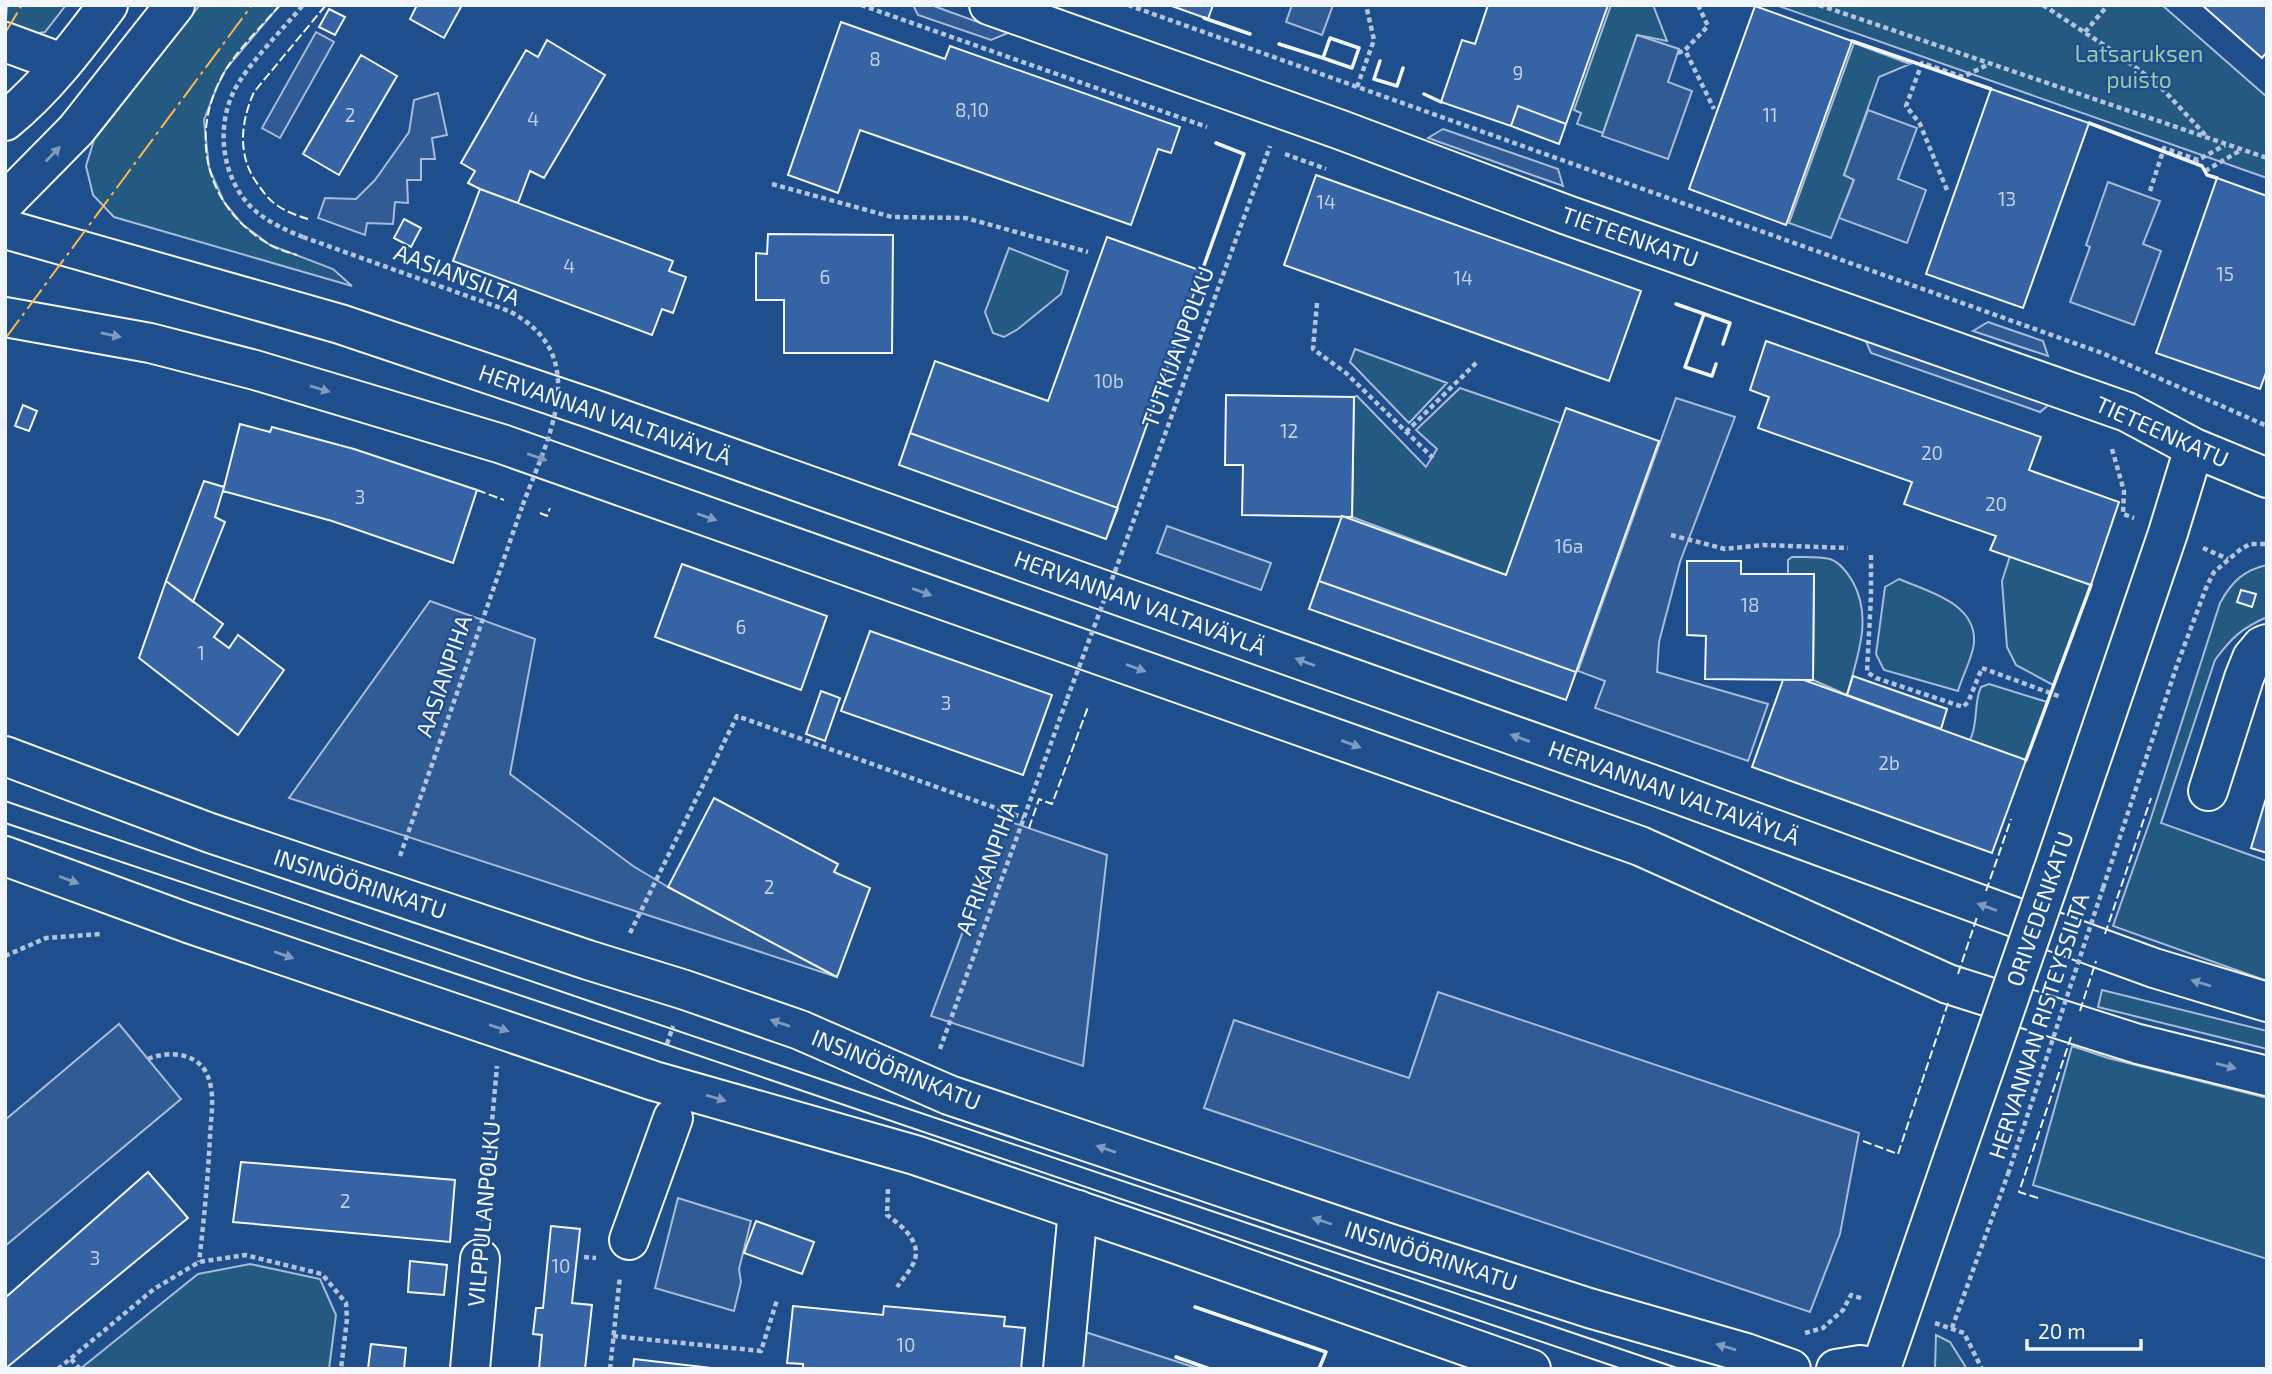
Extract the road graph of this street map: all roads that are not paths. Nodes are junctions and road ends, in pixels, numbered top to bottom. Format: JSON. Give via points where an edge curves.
{"nodes":[{"id":1,"x":108,"y":5,"type":"edge"},
{"id":2,"x":175,"y":5,"type":"edge"},
{"id":3,"x":989,"y":5,"type":"edge"},
{"id":4,"x":1064,"y":18,"type":"edge"},
{"id":5,"x":5,"y":42,"type":"edge"},
{"id":6,"x":62,"y":63,"type":"junction"},
{"id":7,"x":5,"y":121,"type":"edge"},
{"id":8,"x":5,"y":202,"type":"edge"},
{"id":9,"x":5,"y":229,"type":"edge"},
{"id":10,"x":5,"y":317,"type":"edge"},
{"id":11,"x":2194,"y":448,"type":"junction"},
{"id":12,"x":2267,"y":478,"type":"edge"},
{"id":13,"x":2267,"y":644,"type":"edge"},
{"id":14,"x":5,"y":756,"type":"edge"},
{"id":15,"x":2208,"y":791,"type":"dead end"},
{"id":16,"x":5,"y":856,"type":"edge"},
{"id":17,"x":2267,"y":1002,"type":"edge"},
{"id":18,"x":2267,"y":1076,"type":"edge"},
{"id":19,"x":673,"y":1118,"type":"dead end"},
{"id":20,"x":1078,"y":1210,"type":"junction"},
{"id":21,"x":629,"y":1240,"type":"road end"},
{"id":22,"x":480,"y":1259,"type":"road end"},
{"id":23,"x":1793,"y":1352,"type":"edge"},
{"id":24,"x":470,"y":1369,"type":"edge"},
{"id":25,"x":1063,"y":1369,"type":"edge"},
{"id":26,"x":1531,"y":1369,"type":"edge"},
{"id":27,"x":1836,"y":1369,"type":"edge"},
{"id":28,"x":1881,"y":1369,"type":"edge"}],
"edges":[{"from":1,"to":6,"type":"main road"},
{"from":8,"to":2,"type":"main road","one_way":true,"via":[[76,130]]},
{"from":3,"to":4,"type":"main road","name":"TIETEENKATU"},
{"from":4,"to":11,"type":"main road","name":"TIETEENKATU","via":[[1567,215],[2127,412]]},
{"from":5,"to":6,"type":"main road"},
{"from":6,"to":7,"type":"main road"},
{"from":17,"to":9,"type":"main road","name":"HERVANNAN VALTAVÄYLÄ","one_way":true,"via":[[2154,968],[1632,777],[593,409],[340,324]]},
{"from":10,"to":18,"type":"main road","one_way":true,"via":[[150,343],[502,444],[1640,846],[1948,984],[2138,1044]]},
{"from":11,"to":12,"type":"main road","name":"TIETEENKATU"},
{"from":11,"to":28,"type":"main road","name":"ORIVEDENKATU","bridge":true},
{"from":13,"to":15,"type":"main road","via":[[2252,658]]},
{"from":23,"to":14,"type":"main road","name":"INSINÖÖRINKATU","one_way":true,"via":[[1488,1275],[986,1108],[787,1026],[211,834]]},
{"from":16,"to":20,"type":"main road","one_way":true,"via":[[654,1081],[915,1155]]},
{"from":19,"to":21,"type":"main road"},
{"from":20,"to":25,"type":"main road"},
{"from":20,"to":26,"type":"main road"},
{"from":22,"to":24,"type":"main road","name":"VILPPULANPOLKU"},
{"from":27,"to":28,"type":"main road","via":[[1860,1365]]}]}
